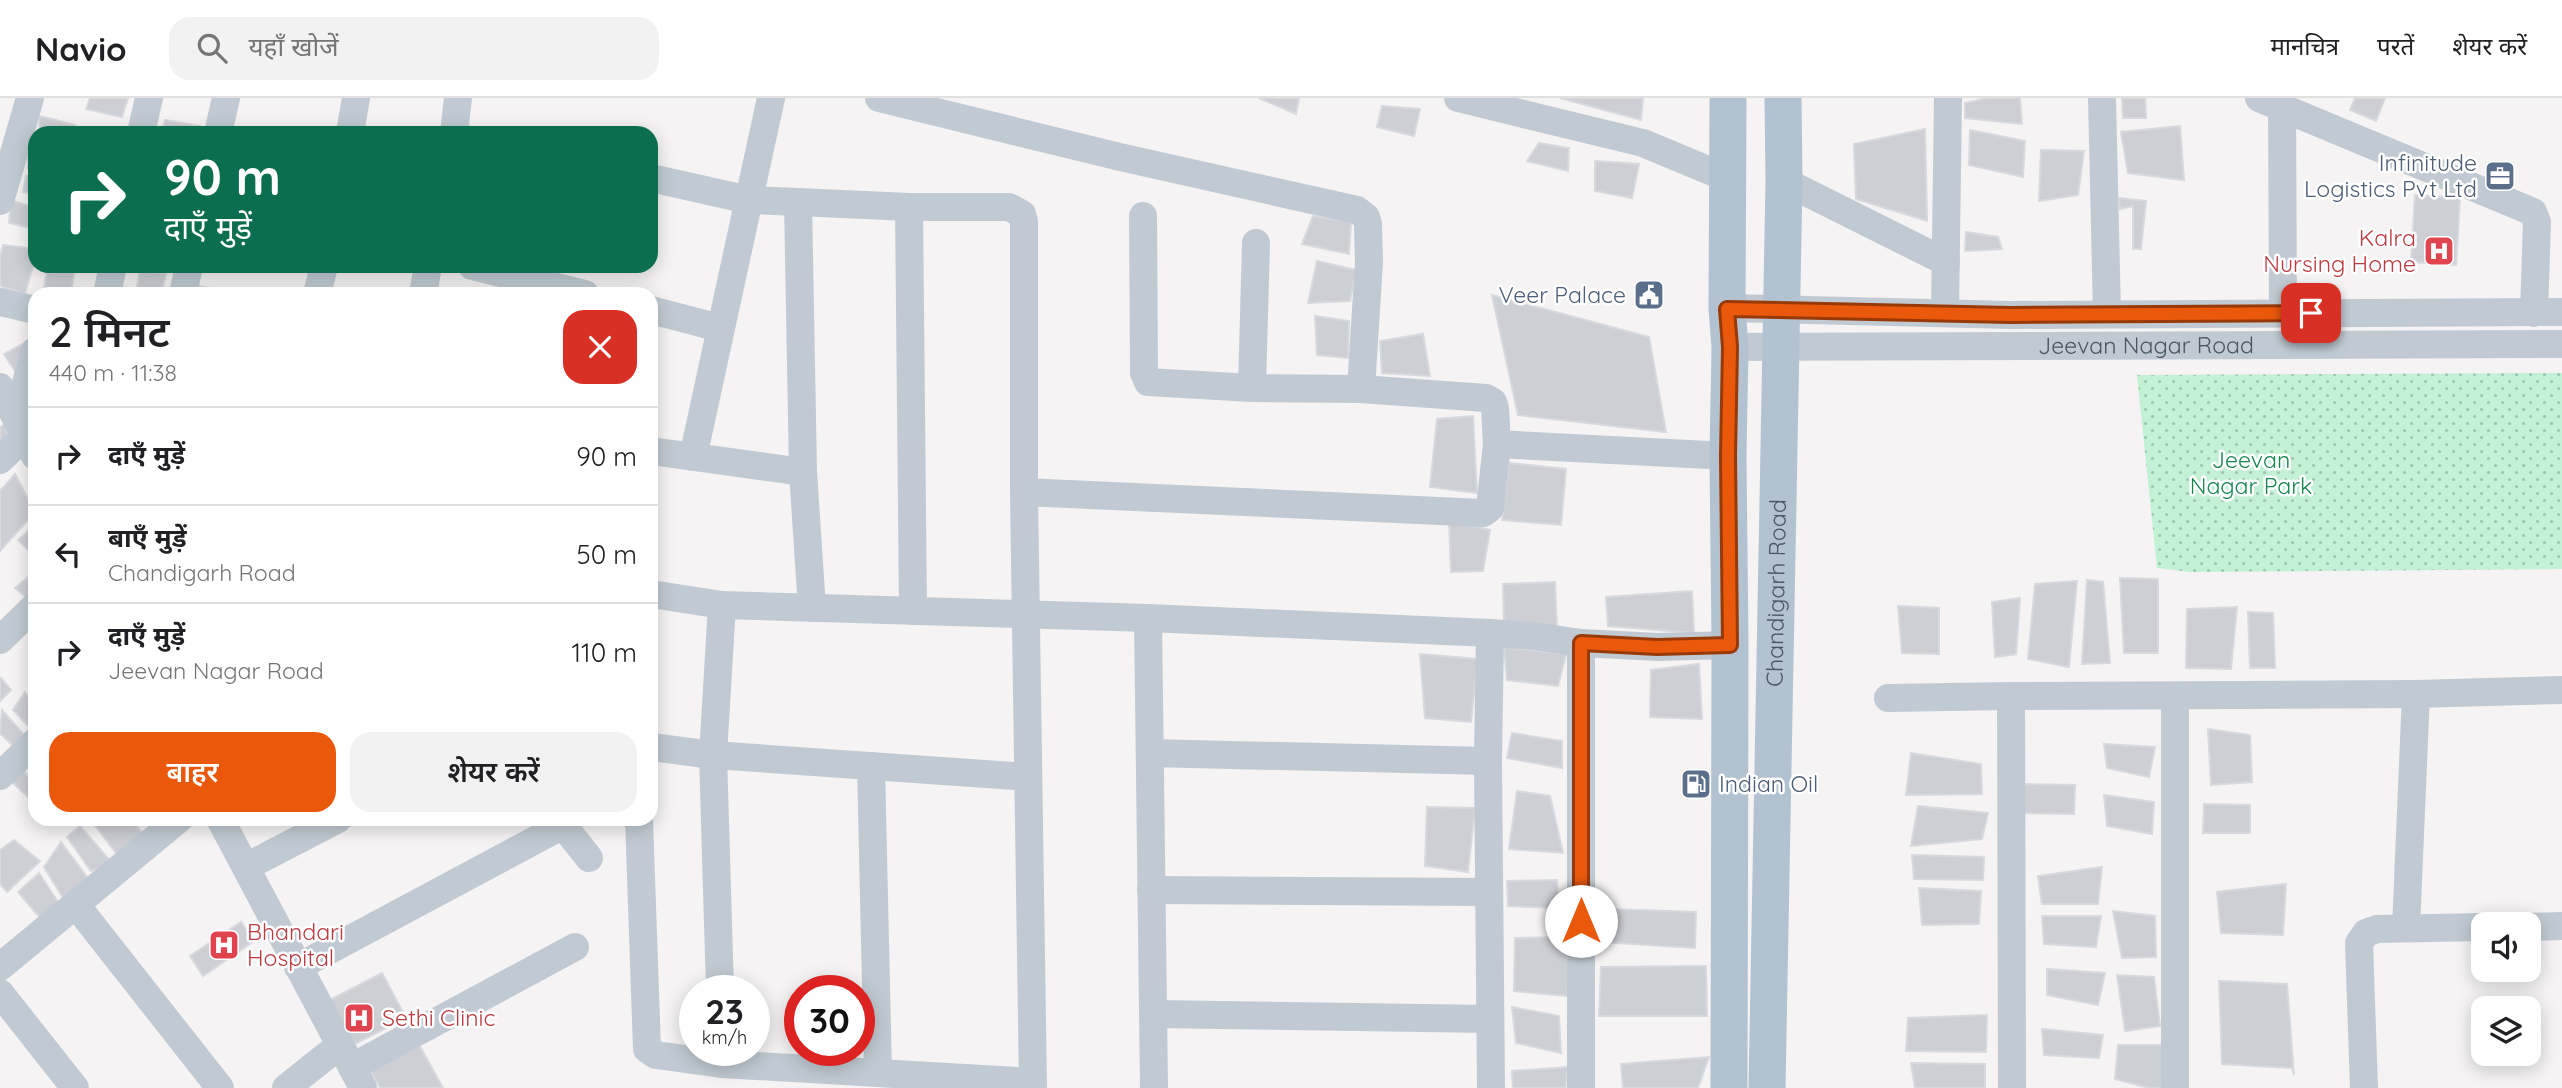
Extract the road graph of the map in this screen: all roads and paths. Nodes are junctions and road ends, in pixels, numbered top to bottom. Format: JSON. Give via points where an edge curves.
{"nodes":[{"id":1,"x":30,"y":98,"type":"edge"},
{"id":2,"x":149,"y":98,"type":"edge"},
{"id":3,"x":226,"y":98,"type":"edge"},
{"id":4,"x":356,"y":98,"type":"edge"},
{"id":5,"x":458,"y":98,"type":"edge"},
{"id":6,"x":771,"y":98,"type":"edge"},
{"id":7,"x":879,"y":98,"type":"edge"},
{"id":8,"x":1458,"y":98,"type":"edge"},
{"id":9,"x":1728,"y":98,"type":"edge"},
{"id":10,"x":1783,"y":98,"type":"edge"},
{"id":11,"x":1948,"y":98,"type":"edge"},
{"id":12,"x":2102,"y":98,"type":"edge"},
{"id":13,"x":2275,"y":101,"type":"edge"},
{"id":14,"x":143,"y":126,"type":"edge"},
{"id":15,"x":220,"y":126,"type":"edge"},
{"id":16,"x":351,"y":126,"type":"edge"},
{"id":17,"x":455,"y":126,"type":"edge"},
{"id":18,"x":1727,"y":178,"type":"junction"},
{"id":19,"x":658,"y":180,"type":"edge"},
{"id":20,"x":1784,"y":181,"type":"junction"},
{"id":21,"x":749,"y":200,"type":"junction"},
{"id":22,"x":0,"y":201,"type":"edge"},
{"id":23,"x":798,"y":202,"type":"junction"},
{"id":24,"x":909,"y":207,"type":"junction"},
{"id":25,"x":1143,"y":216,"type":"dead end"},
{"id":26,"x":1256,"y":243,"type":"dead end"},
{"id":27,"x":1946,"y":262,"type":"junction"},
{"id":28,"x":500,"y":273,"type":"edge"},
{"id":29,"x":557,"y":287,"type":"edge"},
{"id":30,"x":0,"y":302,"type":"edge"},
{"id":31,"x":28,"y":308,"type":"edge"},
{"id":32,"x":1727,"y":309,"type":"junction"},
{"id":33,"x":1781,"y":310,"type":"junction"},
{"id":34,"x":658,"y":312,"type":"edge"},
{"id":35,"x":1945,"y":313,"type":"junction"},
{"id":36,"x":2283,"y":313,"type":"junction"},
{"id":37,"x":2534,"y":313,"type":"junction"},
{"id":38,"x":2562,"y":313,"type":"edge"},
{"id":39,"x":2107,"y":314,"type":"junction"},
{"id":40,"x":720,"y":328,"type":"junction"},
{"id":41,"x":2562,"y":344,"type":"edge"},
{"id":42,"x":1730,"y":347,"type":"junction"},
{"id":43,"x":1780,"y":348,"type":"junction"},
{"id":44,"x":0,"y":387,"type":"edge"},
{"id":45,"x":1252,"y":388,"type":"junction"},
{"id":46,"x":1361,"y":388,"type":"junction"},
{"id":47,"x":28,"y":411,"type":"edge"},
{"id":48,"x":25,"y":437,"type":"edge"},
{"id":49,"x":1497,"y":444,"type":"junction"},
{"id":50,"x":658,"y":452,"type":"edge"},
{"id":51,"x":1728,"y":456,"type":"junction"},
{"id":52,"x":693,"y":457,"type":"junction"},
{"id":53,"x":0,"y":460,"type":"edge"},
{"id":54,"x":803,"y":472,"type":"junction"},
{"id":55,"x":1024,"y":492,"type":"junction"},
{"id":56,"x":658,"y":595,"type":"edge"},
{"id":57,"x":722,"y":604,"type":"junction"},
{"id":58,"x":812,"y":608,"type":"junction"},
{"id":59,"x":913,"y":611,"type":"junction"},
{"id":60,"x":28,"y":614,"type":"edge"},
{"id":61,"x":1026,"y":614,"type":"junction"},
{"id":62,"x":1148,"y":618,"type":"junction"},
{"id":63,"x":1490,"y":633,"type":"junction"},
{"id":64,"x":0,"y":640,"type":"edge"},
{"id":65,"x":1581,"y":643,"type":"junction"},
{"id":66,"x":1730,"y":645,"type":"junction"},
{"id":67,"x":2562,"y":690,"type":"edge"},
{"id":68,"x":2416,"y":694,"type":"junction"},
{"id":69,"x":2011,"y":696,"type":"junction"},
{"id":70,"x":2175,"y":696,"type":"junction"},
{"id":71,"x":1888,"y":698,"type":"dead end"},
{"id":72,"x":658,"y":748,"type":"edge"},
{"id":73,"x":28,"y":749,"type":"edge"},
{"id":74,"x":1150,"y":754,"type":"junction"},
{"id":75,"x":713,"y":755,"type":"junction"},
{"id":76,"x":1488,"y":761,"type":"junction"},
{"id":77,"x":871,"y":766,"type":"junction"},
{"id":78,"x":0,"y":776,"type":"edge"},
{"id":79,"x":1028,"y":777,"type":"junction"},
{"id":80,"x":171,"y":826,"type":"edge"},
{"id":81,"x":224,"y":826,"type":"edge"},
{"id":82,"x":325,"y":826,"type":"edge"},
{"id":83,"x":639,"y":826,"type":"edge"},
{"id":84,"x":589,"y":858,"type":"dead end"},
{"id":85,"x":246,"y":867,"type":"junction"},
{"id":86,"x":1152,"y":890,"type":"junction"},
{"id":87,"x":1489,"y":892,"type":"junction"},
{"id":88,"x":76,"y":905,"type":"junction"},
{"id":89,"x":2562,"y":926,"type":"edge"},
{"id":90,"x":2471,"y":927,"type":"edge"},
{"id":91,"x":2541,"y":927,"type":"edge"},
{"id":92,"x":2406,"y":928,"type":"junction"},
{"id":93,"x":575,"y":947,"type":"dead end"},
{"id":94,"x":0,"y":967,"type":"edge"},
{"id":95,"x":299,"y":967,"type":"junction"},
{"id":96,"x":720,"y":975,"type":"edge"},
{"id":97,"x":0,"y":993,"type":"edge"},
{"id":98,"x":1153,"y":1014,"type":"junction"},
{"id":99,"x":1490,"y":1019,"type":"junction"},
{"id":100,"x":679,"y":1056,"type":"edge"},
{"id":101,"x":351,"y":1066,"type":"edge"},
{"id":102,"x":759,"y":1066,"type":"edge"},
{"id":103,"x":878,"y":1073,"type":"junction"},
{"id":104,"x":812,"y":1079,"type":"edge"},
{"id":105,"x":1033,"y":1085,"type":"edge"},
{"id":106,"x":75,"y":1088,"type":"edge"},
{"id":107,"x":220,"y":1088,"type":"edge"},
{"id":108,"x":286,"y":1088,"type":"edge"},
{"id":109,"x":1154,"y":1088,"type":"edge"},
{"id":110,"x":1491,"y":1088,"type":"edge"},
{"id":111,"x":1581,"y":1088,"type":"edge"},
{"id":112,"x":1729,"y":1088,"type":"edge"},
{"id":113,"x":1767,"y":1088,"type":"edge"},
{"id":114,"x":2012,"y":1088,"type":"edge"},
{"id":115,"x":2175,"y":1088,"type":"edge"},
{"id":116,"x":2364,"y":1088,"type":"edge"}],
"edges":[{"from":1,"to":22,"type":"street"},
{"from":2,"to":14,"type":"street"},
{"from":3,"to":15,"type":"street"},
{"from":4,"to":16,"type":"street"},
{"from":5,"to":17,"type":"street"},
{"from":6,"to":21,"type":"street"},
{"from":7,"to":46,"type":"street","via":[[1357,210],[1368,224],[1369,262]]},
{"from":8,"to":18,"type":"street","via":[[1643,142]]},
{"from":9,"to":18,"type":"main road","name":"Chandigarh Road"},
{"from":10,"to":20,"type":"main road","name":"Chandigarh Road"},
{"from":11,"to":27,"type":"street"},
{"from":12,"to":39,"type":"street"},
{"from":13,"to":36,"type":"street"},
{"from":13,"to":37,"type":"street","via":[[2533,212],[2537,222]]},
{"from":18,"to":32,"type":"main road","name":"Chandigarh Road"},
{"from":19,"to":21,"type":"street"},
{"from":20,"to":27,"type":"street"},
{"from":20,"to":33,"type":"main road","name":"Chandigarh Road"},
{"from":21,"to":23,"type":"street"},
{"from":21,"to":40,"type":"street"},
{"from":23,"to":24,"type":"street"},
{"from":23,"to":54,"type":"street"},
{"from":24,"to":55,"type":"street","via":[[1009,207],[1023,216]]},
{"from":24,"to":59,"type":"street"},
{"from":25,"to":45,"type":"street","via":[[1145,380],[1151,384]]},
{"from":26,"to":45,"type":"street"},
{"from":27,"to":35,"type":"street"},
{"from":28,"to":29,"type":"street"},
{"from":30,"to":31,"type":"street"},
{"from":32,"to":33,"type":"street","name":"Jeevan Nagar Road"},
{"from":32,"to":42,"type":"main road","name":"Chandigarh Road"},
{"from":33,"to":35,"type":"street","name":"Jeevan Nagar Road"},
{"from":33,"to":43,"type":"main road","name":"Chandigarh Road"},
{"from":34,"to":40,"type":"street"},
{"from":35,"to":39,"type":"street","name":"Jeevan Nagar Road"},
{"from":36,"to":37,"type":"street","name":"Jeevan Nagar Road"},
{"from":36,"to":39,"type":"street","name":"Jeevan Nagar Road"},
{"from":37,"to":38,"type":"street","name":"Jeevan Nagar Road"},
{"from":40,"to":52,"type":"street"},
{"from":41,"to":43,"type":"street","name":"Jeevan Nagar Road"},
{"from":42,"to":43,"type":"street","name":"Jeevan Nagar Road"},
{"from":42,"to":51,"type":"main road","name":"Chandigarh Road"},
{"from":43,"to":113,"type":"main road","name":"Chandigarh Road"},
{"from":44,"to":48,"type":"street"},
{"from":45,"to":46,"type":"street"},
{"from":46,"to":49,"type":"street","via":[[1486,398],[1495,408]]},
{"from":47,"to":48,"type":"street"},
{"from":48,"to":53,"type":"street"},
{"from":49,"to":51,"type":"street"},
{"from":49,"to":55,"type":"street","via":[[1490,508],[1483,513]]},
{"from":50,"to":52,"type":"street"},
{"from":51,"to":66,"type":"main road","name":"Chandigarh Road"},
{"from":52,"to":54,"type":"street"},
{"from":54,"to":58,"type":"street"},
{"from":55,"to":61,"type":"street"},
{"from":56,"to":57,"type":"street"},
{"from":57,"to":58,"type":"street"},
{"from":57,"to":75,"type":"street"},
{"from":58,"to":59,"type":"street"},
{"from":59,"to":61,"type":"street"},
{"from":60,"to":64,"type":"street"},
{"from":61,"to":62,"type":"street"},
{"from":61,"to":79,"type":"street"},
{"from":62,"to":63,"type":"street"},
{"from":62,"to":74,"type":"street"},
{"from":63,"to":65,"type":"street"},
{"from":63,"to":76,"type":"street"},
{"from":65,"to":66,"type":"street"},
{"from":65,"to":111,"type":"street"},
{"from":66,"to":112,"type":"main road","name":"Chandigarh Road"},
{"from":67,"to":68,"type":"street"},
{"from":68,"to":70,"type":"street"},
{"from":68,"to":92,"type":"street"},
{"from":69,"to":70,"type":"street"},
{"from":69,"to":71,"type":"street"},
{"from":69,"to":114,"type":"street"},
{"from":70,"to":115,"type":"street"},
{"from":72,"to":75,"type":"street"},
{"from":73,"to":78,"type":"street"},
{"from":74,"to":76,"type":"street"},
{"from":74,"to":86,"type":"street"},
{"from":75,"to":77,"type":"street"},
{"from":75,"to":96,"type":"street"},
{"from":76,"to":87,"type":"street"},
{"from":77,"to":79,"type":"street"},
{"from":77,"to":103,"type":"street"},
{"from":79,"to":105,"type":"street"},
{"from":80,"to":88,"type":"street"},
{"from":81,"to":85,"type":"street"},
{"from":82,"to":85,"type":"street"},
{"from":83,"to":100,"type":"street","via":[[647,1049],[656,1055]]},
{"from":84,"to":95,"type":"street","via":[[566,829],[556,829]]},
{"from":85,"to":95,"type":"street"},
{"from":86,"to":87,"type":"street"},
{"from":86,"to":98,"type":"street"},
{"from":87,"to":99,"type":"street"},
{"from":88,"to":94,"type":"street"},
{"from":88,"to":107,"type":"street"},
{"from":89,"to":91,"type":"street"},
{"from":90,"to":92,"type":"street"},
{"from":92,"to":116,"type":"street","via":[[2371,930],[2359,943]]},
{"from":93,"to":101,"type":"street"},
{"from":95,"to":101,"type":"street"},
{"from":97,"to":106,"type":"street"},
{"from":98,"to":99,"type":"street"},
{"from":98,"to":109,"type":"street"},
{"from":99,"to":110,"type":"street"},
{"from":101,"to":108,"type":"street"},
{"from":102,"to":104,"type":"street"},
{"from":103,"to":104,"type":"street"},
{"from":103,"to":105,"type":"street"}]}
